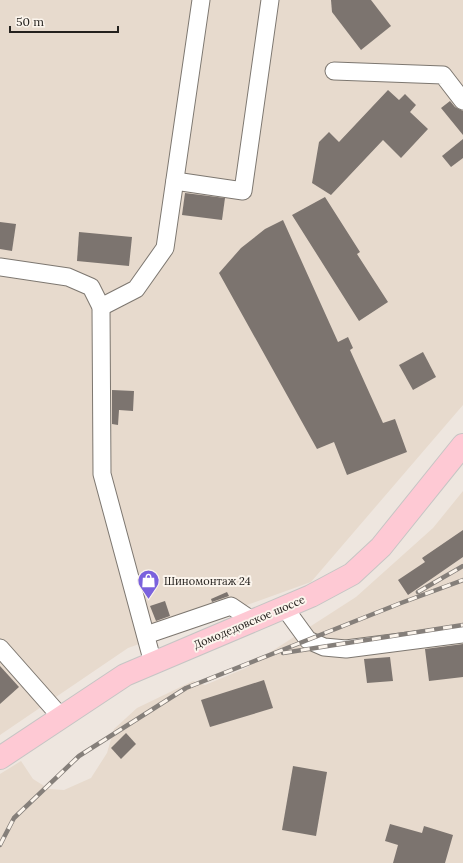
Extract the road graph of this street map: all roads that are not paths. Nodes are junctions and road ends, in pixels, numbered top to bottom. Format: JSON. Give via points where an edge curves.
{"nodes":[{"id":1,"x":201,"y":0,"type":"edge"},
{"id":2,"x":270,"y":0,"type":"edge"},
{"id":3,"x":334,"y":71,"type":"dead end"},
{"id":4,"x":463,"y":101,"type":"edge"},
{"id":5,"x":175,"y":181,"type":"junction"},
{"id":6,"x":0,"y":267,"type":"edge"},
{"id":7,"x":101,"y":307,"type":"junction"},
{"id":8,"x":463,"y":445,"type":"edge"},
{"id":9,"x":284,"y":607,"type":"junction"},
{"id":10,"x":253,"y":621,"type":"junction"},
{"id":11,"x":463,"y":634,"type":"edge"},
{"id":12,"x":146,"y":636,"type":"junction"},
{"id":13,"x":0,"y":648,"type":"edge"},
{"id":14,"x":153,"y":663,"type":"junction"},
{"id":15,"x":61,"y":717,"type":"junction"},
{"id":16,"x":0,"y":758,"type":"edge"}],
"edges":[{"from":1,"to":5,"type":"lane"},
{"from":2,"to":5,"type":"lane","via":[[243,191]]},
{"from":3,"to":4,"type":"lane","via":[[442,75]]},
{"from":5,"to":7,"type":"lane","via":[[165,248],[136,289]]},
{"from":6,"to":7,"type":"lane","via":[[68,277],[91,287]]},
{"from":7,"to":12,"type":"lane","via":[[102,474]]},
{"from":8,"to":9,"type":"main road","name":"Домодедовское шоссе","via":[[381,547],[352,574]]},
{"from":9,"to":10,"type":"main road","name":"Домодедовское шоссе"},
{"from":9,"to":11,"type":"lane","via":[[308,640],[324,647],[346,649]]},
{"from":10,"to":12,"type":"lane","via":[[231,606]]},
{"from":10,"to":14,"type":"main road","name":"Домодедовское шоссе"},
{"from":12,"to":14,"type":"lane"},
{"from":13,"to":15,"type":"lane"},
{"from":14,"to":15,"type":"main road","name":"Домодедовское шоссе","via":[[125,675]]},
{"from":15,"to":16,"type":"main road","name":"Домодедовское шоссе"}]}
